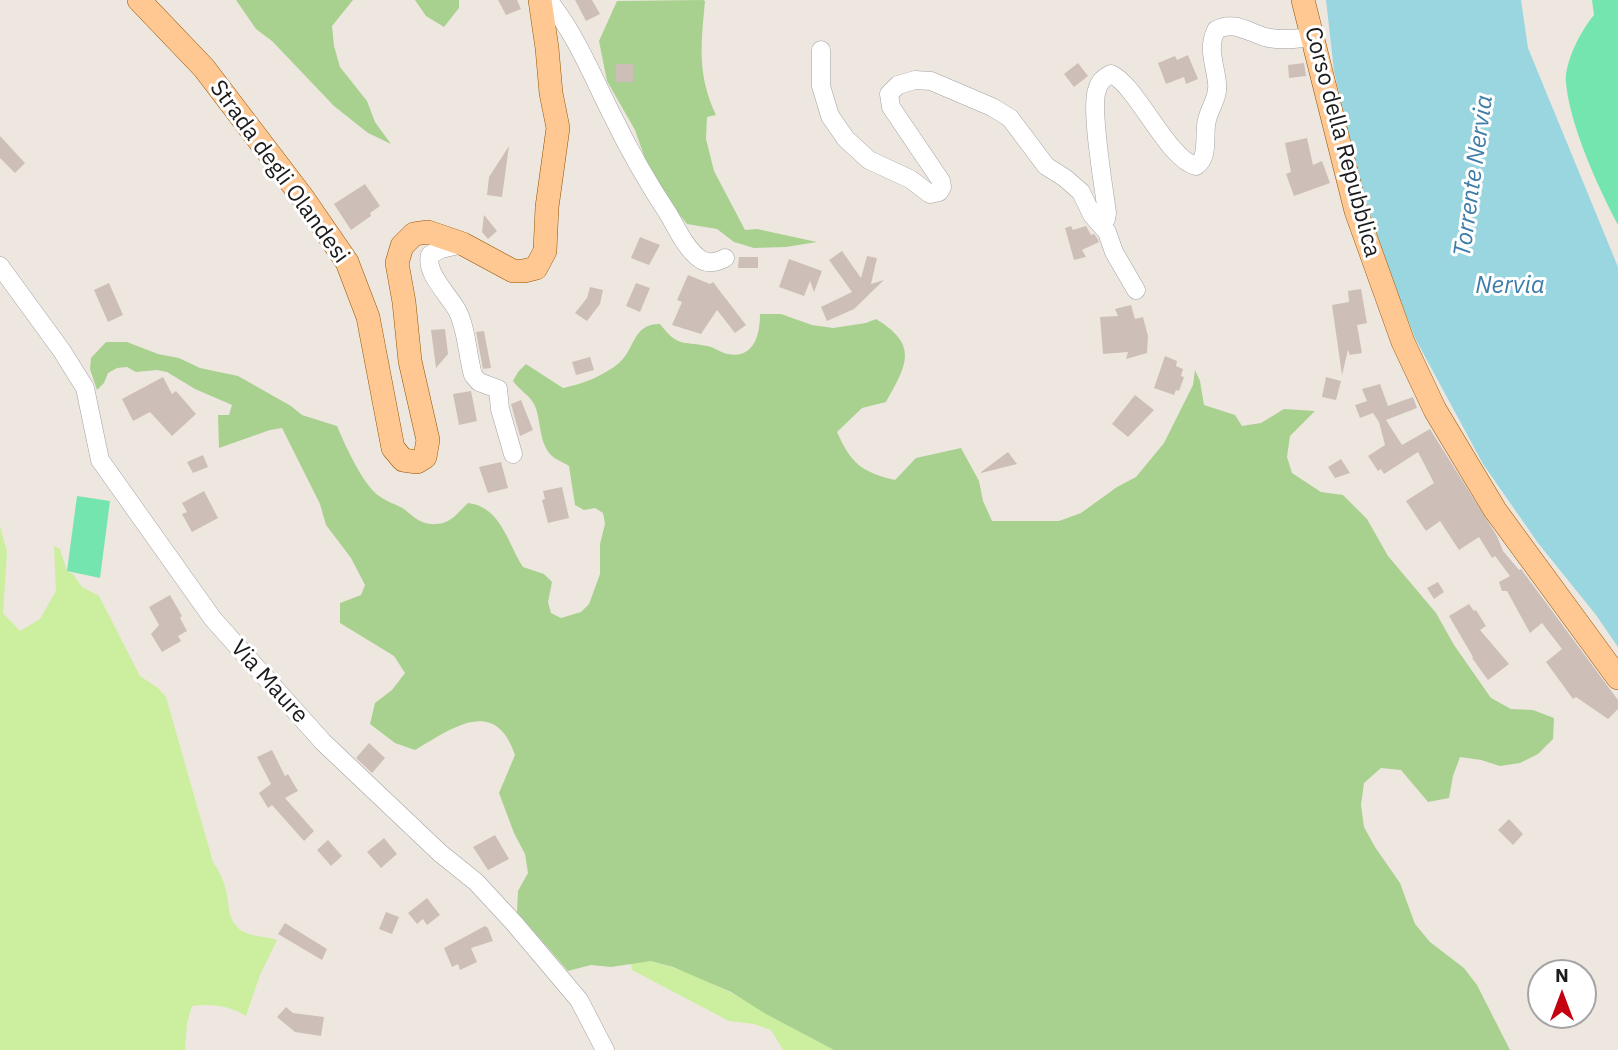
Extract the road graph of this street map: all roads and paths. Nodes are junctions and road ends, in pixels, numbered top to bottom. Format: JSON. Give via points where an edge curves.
{"nodes":[{"id":1,"x":139,"y":0,"type":"edge"},
{"id":2,"x":540,"y":0,"type":"edge"},
{"id":3,"x":548,"y":0,"type":"edge"},
{"id":4,"x":1303,"y":0,"type":"edge"},
{"id":5,"x":1312,"y":37,"type":"junction"},
{"id":6,"x":821,"y":50,"type":"dead end"},
{"id":7,"x":1101,"y":223,"type":"junction"},
{"id":8,"x":463,"y":244,"type":"junction"},
{"id":9,"x":725,"y":258,"type":"dead end"},
{"id":10,"x":0,"y":267,"type":"edge"},
{"id":11,"x":1136,"y":290,"type":"dead end"},
{"id":12,"x":513,"y":454,"type":"dead end"},
{"id":13,"x":1618,"y":678,"type":"edge"},
{"id":14,"x":605,"y":1050,"type":"edge"}],
"edges":[{"from":1,"to":8,"type":"main road","name":"Strada degli Olandesi","via":[[204,68],[347,262],[369,317],[393,448],[403,460],[417,462],[425,457],[428,440],[410,361],[397,263],[402,247],[414,234],[428,232]]},
{"from":2,"to":8,"type":"main road","name":"Strada degli Olandesi","via":[[558,128],[545,251],[536,268],[513,271]]},
{"from":3,"to":9,"type":"street","via":[[650,187],[689,246],[700,260],[709,263]]},
{"from":4,"to":5,"type":"main road","name":"Corso della Repubblica"},
{"from":5,"to":7,"type":"street","via":[[1264,37],[1230,25],[1216,30],[1211,57],[1217,96],[1206,121],[1203,156],[1196,166],[1181,157],[1120,78],[1111,74],[1102,79],[1095,93],[1107,213]]},
{"from":5,"to":13,"type":"main road","name":"Corso della Repubblica","via":[[1356,211],[1403,342],[1435,410],[1495,510]]},
{"from":6,"to":7,"type":"street","via":[[821,86],[830,116],[869,160],[910,178],[930,194],[941,190],[941,181],[891,107],[889,94],[898,85],[931,81],[1010,117],[1046,166],[1080,192]]},
{"from":7,"to":11,"type":"street"},
{"from":8,"to":12,"type":"street","via":[[435,252],[428,261],[462,320],[473,376],[498,389]]},
{"from":10,"to":14,"type":"street","name":"Via Maure","via":[[85,388],[100,460],[213,619],[323,742],[514,923],[579,1000]]}]}
